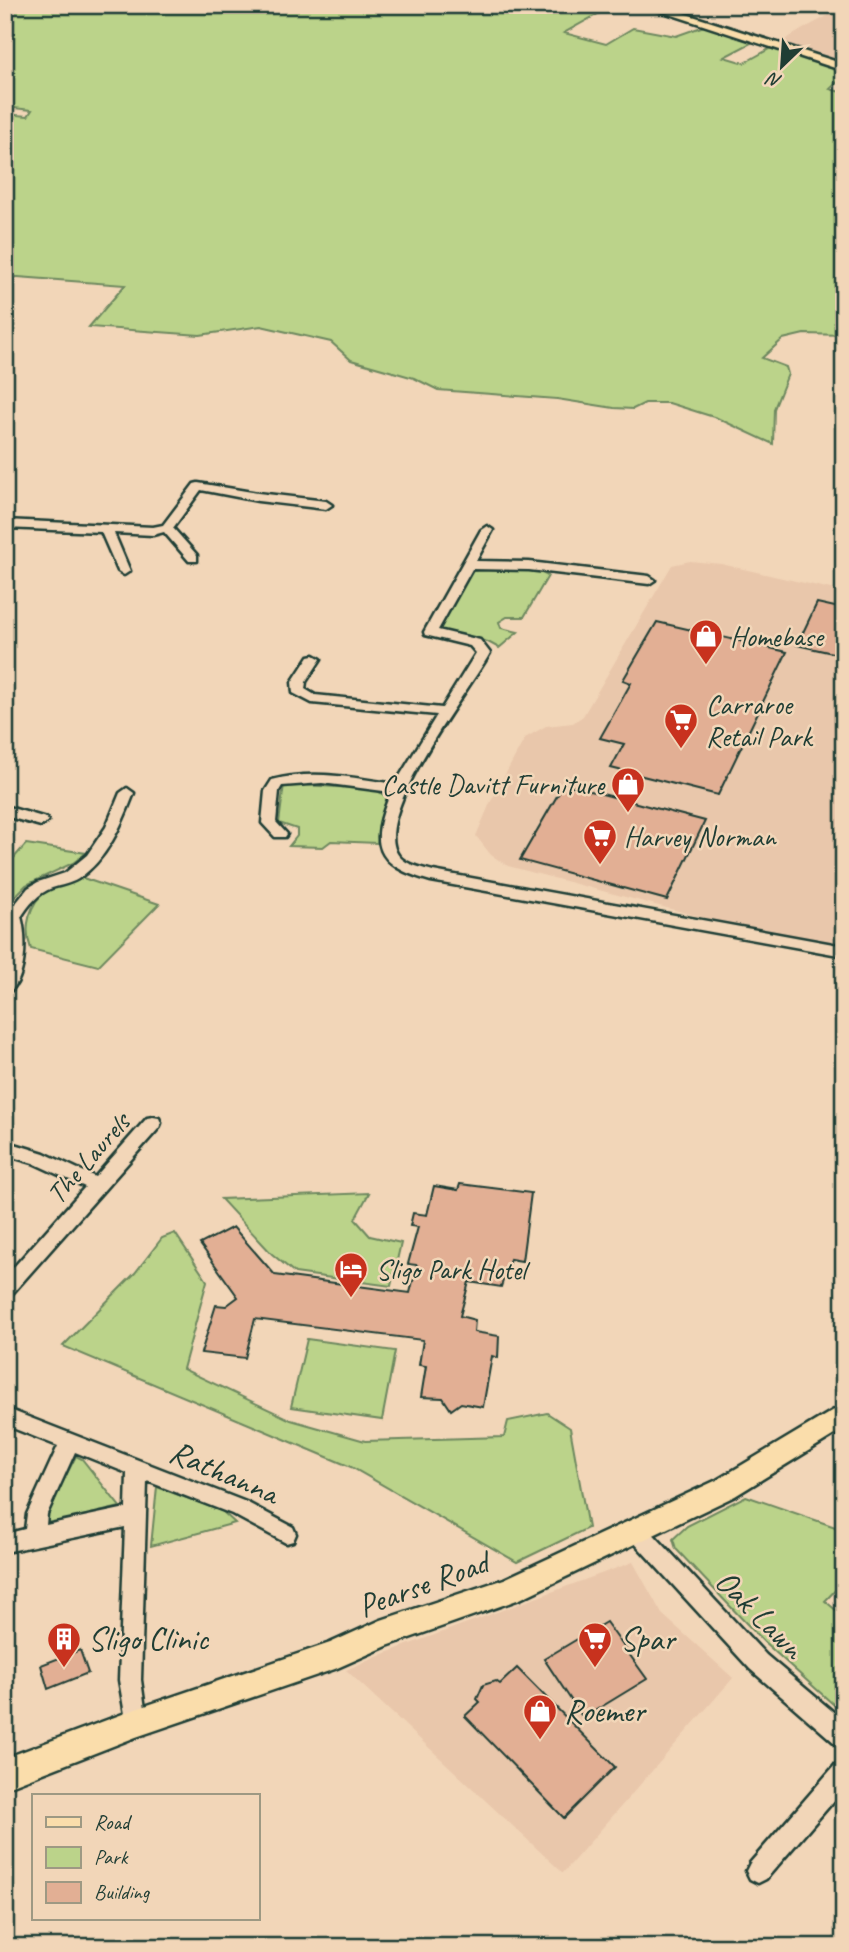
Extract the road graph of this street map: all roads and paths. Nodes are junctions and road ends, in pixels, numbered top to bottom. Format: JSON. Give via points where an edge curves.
{"nodes":[{"id":1,"x":647,"y":5,"type":"edge"},
{"id":2,"x":844,"y":68,"type":"edge"},
{"id":3,"x":326,"y":505,"type":"dead end"},
{"id":4,"x":5,"y":524,"type":"edge"},
{"id":5,"x":167,"y":528,"type":"junction"},
{"id":6,"x":106,"y":529,"type":"junction"},
{"id":7,"x":487,"y":530,"type":"dead end"},
{"id":8,"x":192,"y":558,"type":"dead end"},
{"id":9,"x":467,"y":565,"type":"junction"},
{"id":10,"x":124,"y":570,"type":"dead end"},
{"id":11,"x":649,"y":580,"type":"dead end"},
{"id":12,"x":314,"y":659,"type":"dead end"},
{"id":13,"x":444,"y":712,"type":"junction"},
{"id":14,"x":400,"y":789,"type":"junction"},
{"id":15,"x":127,"y":793,"type":"dead end"},
{"id":16,"x":5,"y":811,"type":"edge"},
{"id":17,"x":41,"y":821,"type":"dead end"},
{"id":18,"x":279,"y":834,"type":"dead end"},
{"id":19,"x":9,"y":917,"type":"edge"},
{"id":20,"x":844,"y":951,"type":"edge"},
{"id":21,"x":5,"y":988,"type":"edge"},
{"id":22,"x":153,"y":1123,"type":"dead end"},
{"id":23,"x":5,"y":1148,"type":"edge"},
{"id":24,"x":99,"y":1186,"type":"junction"},
{"id":25,"x":5,"y":1290,"type":"edge"},
{"id":26,"x":844,"y":1415,"type":"edge"},
{"id":27,"x":5,"y":1416,"type":"edge"},
{"id":28,"x":70,"y":1441,"type":"junction"},
{"id":29,"x":137,"y":1470,"type":"junction"},
{"id":30,"x":137,"y":1515,"type":"junction"},
{"id":31,"x":637,"y":1531,"type":"junction"},
{"id":32,"x":286,"y":1534,"type":"dead end"},
{"id":33,"x":34,"y":1536,"type":"junction"},
{"id":34,"x":5,"y":1543,"type":"edge"},
{"id":35,"x":136,"y":1723,"type":"junction"},
{"id":36,"x":844,"y":1736,"type":"edge"},
{"id":37,"x":844,"y":1772,"type":"edge"},
{"id":38,"x":5,"y":1773,"type":"edge"},
{"id":39,"x":758,"y":1871,"type":"dead end"}],
"edges":[{"from":1,"to":2,"type":"main road"},
{"from":3,"to":5,"type":"street","via":[[198,485]]},
{"from":4,"to":6,"type":"street"},
{"from":5,"to":6,"type":"street"},
{"from":5,"to":8,"type":"street"},
{"from":6,"to":10,"type":"street"},
{"from":7,"to":9,"type":"street"},
{"from":9,"to":11,"type":"street","via":[[529,566]]},
{"from":9,"to":13,"type":"street","via":[[430,632],[475,643],[483,653]]},
{"from":12,"to":13,"type":"street","via":[[298,690],[312,699]]},
{"from":13,"to":14,"type":"street"},
{"from":14,"to":18,"type":"street","via":[[314,779],[277,783],[269,823]]},
{"from":14,"to":20,"type":"street","via":[[388,810],[384,838],[392,858],[405,867],[431,876]]},
{"from":15,"to":19,"type":"street","via":[[92,860],[72,876],[26,898]]},
{"from":16,"to":17,"type":"street"},
{"from":19,"to":21,"type":"street","via":[[17,955]]},
{"from":22,"to":24,"type":"street","name":"The Laurels"},
{"from":23,"to":24,"type":"street"},
{"from":24,"to":25,"type":"street","name":"The Laurels"},
{"from":26,"to":31,"type":"main road","name":"Pearse Road","via":[[726,1488]]},
{"from":27,"to":28,"type":"street","name":"Rathanna"},
{"from":28,"to":29,"type":"street","name":"Rathanna"},
{"from":28,"to":33,"type":"street","via":[[37,1514]]},
{"from":29,"to":30,"type":"street","name":"Rathanna"},
{"from":29,"to":32,"type":"street","name":"Rathanna","via":[[239,1508]]},
{"from":30,"to":33,"type":"street"},
{"from":30,"to":35,"type":"street","name":"Rathanna","via":[[130,1680]]},
{"from":31,"to":35,"type":"main road","name":"Pearse Road","via":[[489,1598]]},
{"from":31,"to":36,"type":"street","name":"Oak Lawn","via":[[758,1662]]},
{"from":33,"to":34,"type":"street"},
{"from":35,"to":38,"type":"main road","name":"Pearse Road"},
{"from":37,"to":39,"type":"street"}]}
